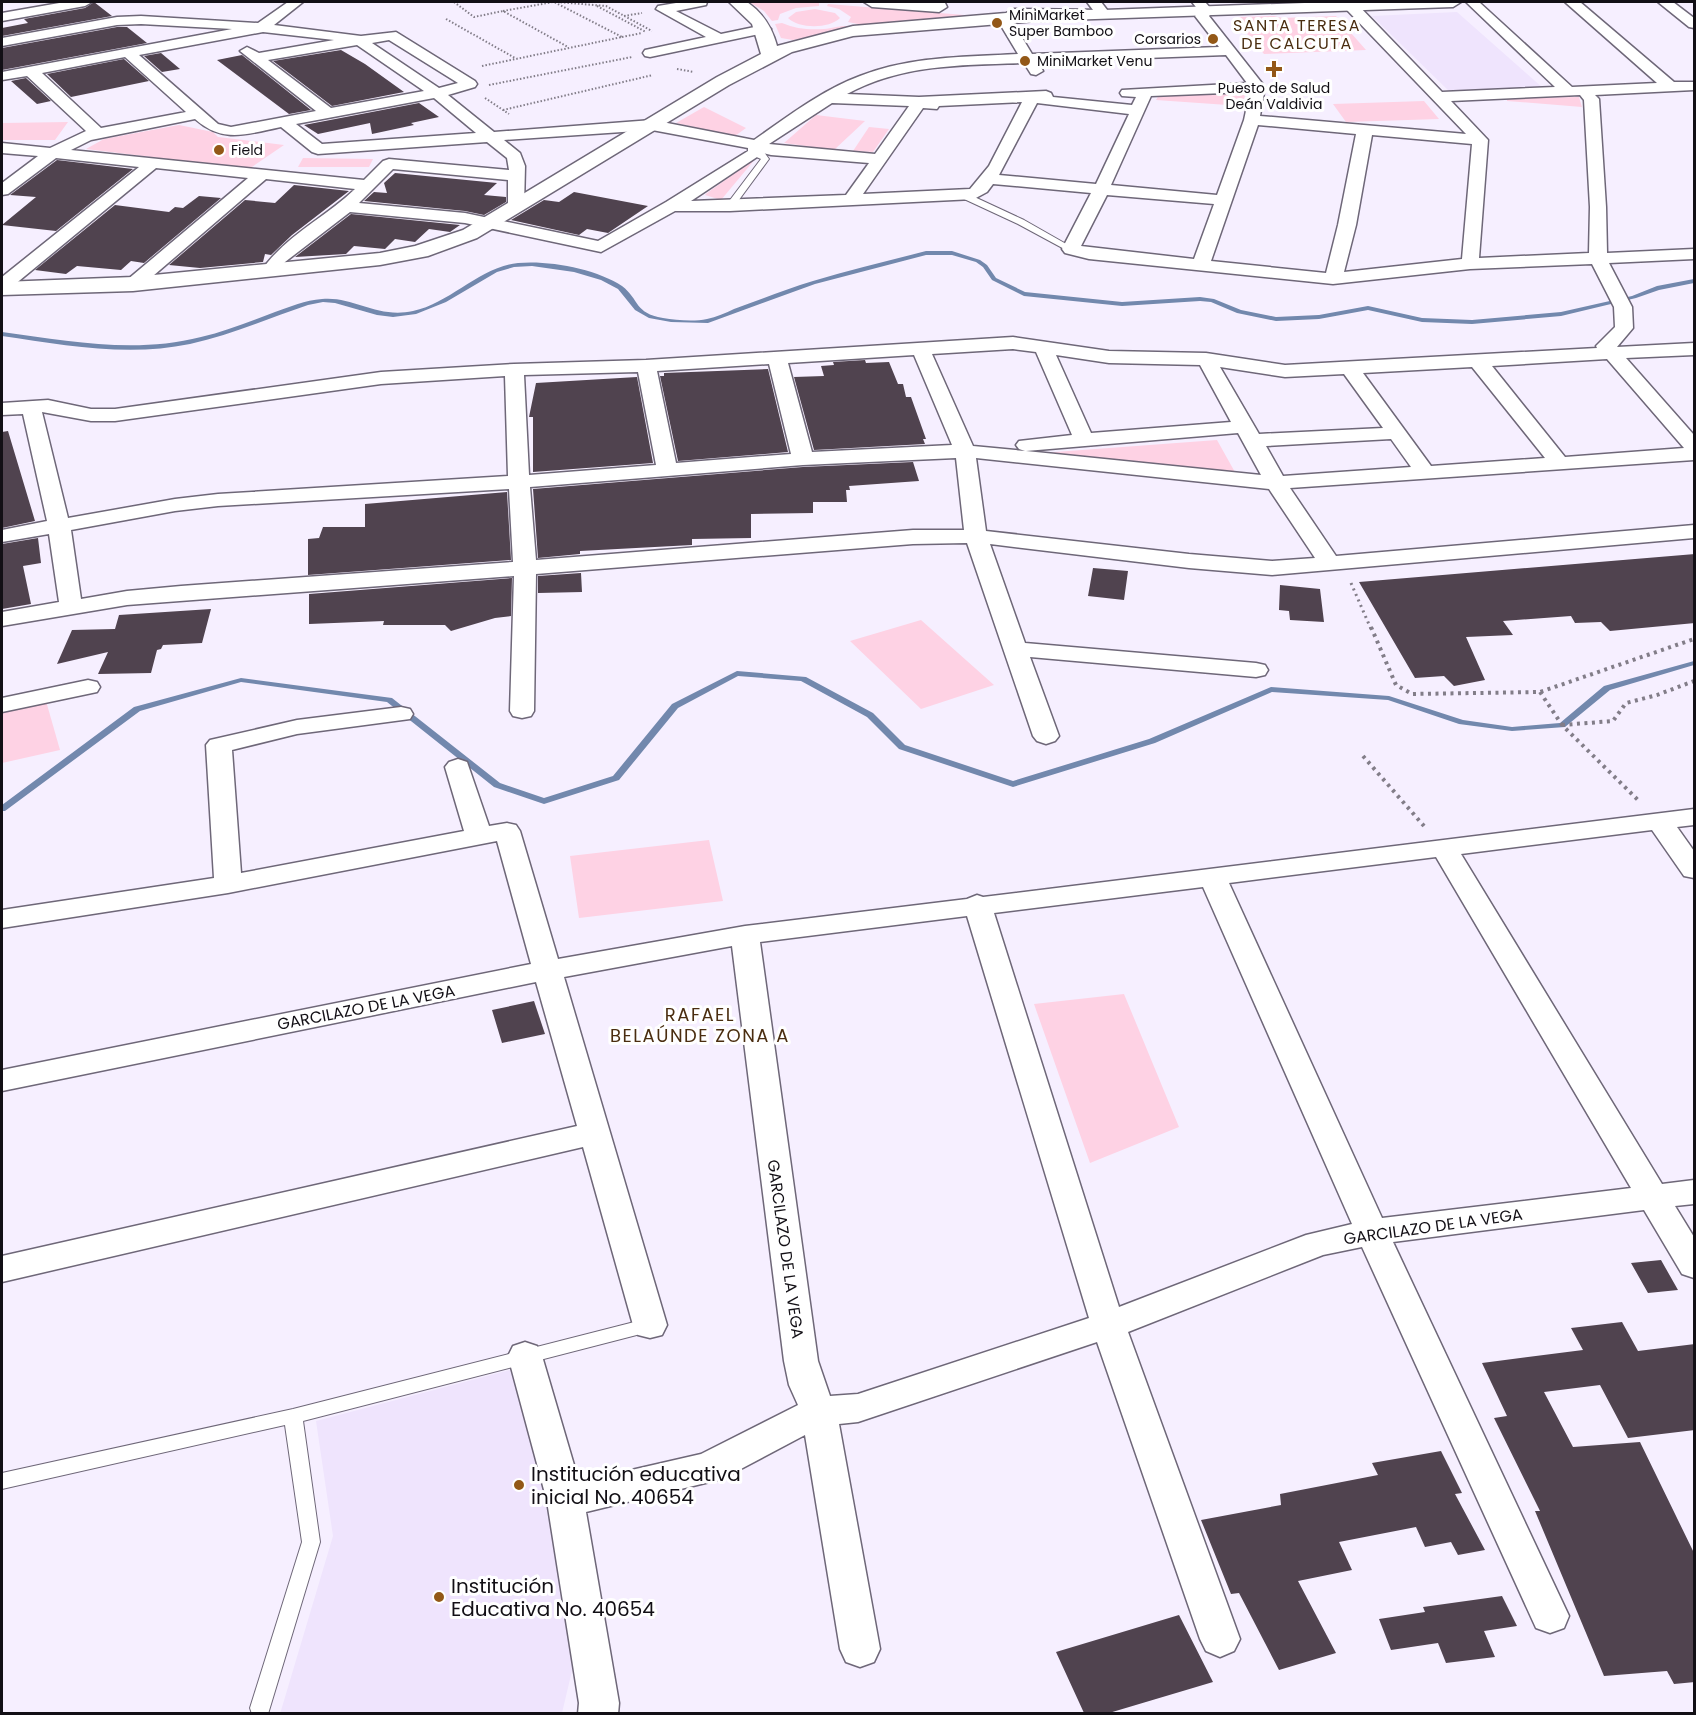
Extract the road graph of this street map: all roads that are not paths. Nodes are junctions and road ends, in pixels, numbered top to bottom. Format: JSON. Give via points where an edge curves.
{"nodes":[{"id":1,"x":85,"y":2,"type":"edge"},
{"id":2,"x":296,"y":2,"type":"edge"},
{"id":3,"x":701,"y":2,"type":"edge"},
{"id":4,"x":737,"y":2,"type":"edge"},
{"id":5,"x":872,"y":2,"type":"edge"},
{"id":6,"x":896,"y":2,"type":"edge"},
{"id":7,"x":1453,"y":2,"type":"edge"},
{"id":8,"x":1472,"y":2,"type":"edge"},
{"id":9,"x":1572,"y":2,"type":"edge"},
{"id":10,"x":1665,"y":2,"type":"edge"},
{"id":11,"x":1392,"y":3,"type":"edge"},
{"id":12,"x":1301,"y":5,"type":"edge"},
{"id":13,"x":1202,"y":6,"type":"edge"},
{"id":14,"x":1351,"y":6,"type":"junction"},
{"id":15,"x":1099,"y":8,"type":"edge"},
{"id":16,"x":5,"y":12,"type":"edge"},
{"id":17,"x":999,"y":13,"type":"junction"},
{"id":18,"x":214,"y":24,"type":"junction"},
{"id":19,"x":1695,"y":24,"type":"edge"},
{"id":20,"x":260,"y":28,"type":"junction"},
{"id":21,"x":764,"y":29,"type":"junction"},
{"id":22,"x":36,"y":35,"type":"junction"},
{"id":23,"x":228,"y":36,"type":"junction"},
{"id":24,"x":718,"y":38,"type":"junction"},
{"id":25,"x":357,"y":39,"type":"junction"},
{"id":26,"x":2,"y":42,"type":"edge"},
{"id":27,"x":1230,"y":51,"type":"junction"},
{"id":28,"x":128,"y":53,"type":"junction"},
{"id":29,"x":645,"y":54,"type":"road end"},
{"id":30,"x":770,"y":55,"type":"junction"},
{"id":31,"x":256,"y":58,"type":"junction"},
{"id":32,"x":1030,"y":58,"type":"junction"},
{"id":33,"x":31,"y":71,"type":"junction"},
{"id":34,"x":2,"y":76,"type":"edge"},
{"id":35,"x":1695,"y":86,"type":"edge"},
{"id":36,"x":1257,"y":87,"type":"junction"},
{"id":37,"x":1670,"y":87,"type":"junction"},
{"id":38,"x":1145,"y":92,"type":"junction"},
{"id":39,"x":1578,"y":92,"type":"junction"},
{"id":40,"x":437,"y":93,"type":"junction"},
{"id":41,"x":1040,"y":96,"type":"junction"},
{"id":42,"x":1437,"y":97,"type":"junction"},
{"id":43,"x":832,"y":98,"type":"junction"},
{"id":44,"x":919,"y":102,"type":"junction"},
{"id":45,"x":1138,"y":110,"type":"junction"},
{"id":46,"x":198,"y":114,"type":"junction"},
{"id":47,"x":329,"y":114,"type":"junction"},
{"id":48,"x":1012,"y":114,"type":"junction"},
{"id":49,"x":1252,"y":120,"type":"junction"},
{"id":50,"x":285,"y":123,"type":"junction"},
{"id":51,"x":652,"y":125,"type":"junction"},
{"id":52,"x":1365,"y":130,"type":"junction"},
{"id":53,"x":97,"y":133,"type":"junction"},
{"id":54,"x":491,"y":136,"type":"junction"},
{"id":55,"x":1480,"y":140,"type":"junction"},
{"id":56,"x":2,"y":148,"type":"edge"},
{"id":57,"x":756,"y":149,"type":"junction"},
{"id":58,"x":51,"y":154,"type":"junction"},
{"id":59,"x":881,"y":159,"type":"junction"},
{"id":60,"x":152,"y":164,"type":"junction"},
{"id":61,"x":261,"y":176,"type":"junction"},
{"id":62,"x":517,"y":176,"type":"junction"},
{"id":63,"x":989,"y":179,"type":"junction"},
{"id":64,"x":369,"y":185,"type":"junction"},
{"id":65,"x":1100,"y":188,"type":"junction"},
{"id":66,"x":2,"y":190,"type":"edge"},
{"id":67,"x":964,"y":196,"type":"junction"},
{"id":68,"x":852,"y":199,"type":"junction"},
{"id":69,"x":1222,"y":200,"type":"junction"},
{"id":70,"x":516,"y":206,"type":"junction"},
{"id":71,"x":672,"y":206,"type":"junction"},
{"id":72,"x":730,"y":206,"type":"junction"},
{"id":73,"x":346,"y":207,"type":"junction"},
{"id":74,"x":488,"y":223,"type":"junction"},
{"id":75,"x":1071,"y":249,"type":"junction"},
{"id":76,"x":1695,"y":254,"type":"edge"},
{"id":77,"x":1598,"y":258,"type":"junction"},
{"id":78,"x":1470,"y":264,"type":"junction"},
{"id":79,"x":1201,"y":265,"type":"junction"},
{"id":80,"x":271,"y":270,"type":"junction"},
{"id":81,"x":1334,"y":279,"type":"junction"},
{"id":82,"x":133,"y":284,"type":"junction"},
{"id":83,"x":2,"y":288,"type":"edge"},
{"id":84,"x":1043,"y":348,"type":"junction"},
{"id":85,"x":1695,"y":349,"type":"edge"},
{"id":86,"x":921,"y":350,"type":"junction"},
{"id":87,"x":1612,"y":353,"type":"junction"},
{"id":88,"x":777,"y":358,"type":"junction"},
{"id":89,"x":1206,"y":359,"type":"junction"},
{"id":90,"x":1478,"y":361,"type":"junction"},
{"id":91,"x":646,"y":366,"type":"junction"},
{"id":92,"x":1350,"y":368,"type":"junction"},
{"id":93,"x":514,"y":370,"type":"junction"},
{"id":94,"x":31,"y":406,"type":"junction"},
{"id":95,"x":2,"y":409,"type":"edge"},
{"id":96,"x":1395,"y":433,"type":"junction"},
{"id":97,"x":1247,"y":434,"type":"junction"},
{"id":98,"x":1084,"y":440,"type":"junction"},
{"id":99,"x":1695,"y":447,"type":"edge"},
{"id":100,"x":965,"y":451,"type":"junction"},
{"id":101,"x":1695,"y":454,"type":"edge"},
{"id":102,"x":803,"y":459,"type":"junction"},
{"id":103,"x":1560,"y":464,"type":"junction"},
{"id":104,"x":667,"y":470,"type":"junction"},
{"id":105,"x":1426,"y":473,"type":"junction"},
{"id":106,"x":519,"y":482,"type":"junction"},
{"id":107,"x":1276,"y":483,"type":"junction"},
{"id":108,"x":59,"y":525,"type":"junction"},
{"id":109,"x":1695,"y":532,"type":"edge"},
{"id":110,"x":2,"y":536,"type":"edge"},
{"id":111,"x":976,"y":536,"type":"junction"},
{"id":112,"x":1336,"y":563,"type":"junction"},
{"id":113,"x":525,"y":568,"type":"junction"},
{"id":114,"x":71,"y":606,"type":"junction"},
{"id":115,"x":2,"y":619,"type":"edge"},
{"id":116,"x":1015,"y":649,"type":"junction"},
{"id":117,"x":1256,"y":670,"type":"dead end"},
{"id":118,"x":88,"y":687,"type":"dead end"},
{"id":119,"x":2,"y":705,"type":"edge"},
{"id":120,"x":522,"y":711,"type":"dead end"},
{"id":121,"x":401,"y":714,"type":"dead end"},
{"id":122,"x":1046,"y":736,"type":"dead end"},
{"id":123,"x":458,"y":767,"type":"dead end"},
{"id":124,"x":1695,"y":817,"type":"edge"},
{"id":125,"x":1659,"y":821,"type":"junction"},
{"id":126,"x":479,"y":836,"type":"junction"},
{"id":127,"x":1444,"y":849,"type":"junction"},
{"id":128,"x":1695,"y":870,"type":"edge"},
{"id":129,"x":1212,"y":876,"type":"junction"},
{"id":130,"x":228,"y":884,"type":"junction"},
{"id":131,"x":977,"y":904,"type":"junction"},
{"id":132,"x":2,"y":919,"type":"edge"},
{"id":133,"x":744,"y":934,"type":"junction"},
{"id":134,"x":546,"y":971,"type":"junction"},
{"id":135,"x":2,"y":1081,"type":"edge"},
{"id":136,"x":593,"y":1133,"type":"junction"},
{"id":137,"x":1695,"y":1192,"type":"edge"},
{"id":138,"x":1654,"y":1197,"type":"junction"},
{"id":139,"x":1372,"y":1232,"type":"junction"},
{"id":140,"x":1695,"y":1264,"type":"edge"},
{"id":141,"x":2,"y":1269,"type":"edge"},
{"id":142,"x":1108,"y":1324,"type":"junction"},
{"id":143,"x":650,"y":1325,"type":"joint"},
{"id":144,"x":525,"y":1356,"type":"junction"},
{"id":145,"x":819,"y":1410,"type":"junction"},
{"id":146,"x":293,"y":1416,"type":"junction"},
{"id":147,"x":2,"y":1481,"type":"edge"},
{"id":148,"x":566,"y":1501,"type":"junction"},
{"id":149,"x":1550,"y":1616,"type":"dead end"},
{"id":150,"x":1220,"y":1640,"type":"dead end"},
{"id":151,"x":860,"y":1649,"type":"dead end"},
{"id":152,"x":260,"y":1708,"type":"dead end"},
{"id":153,"x":598,"y":1713,"type":"edge"}],
"edges":[{"from":1,"to":16,"type":"street"},
{"from":2,"to":20,"type":"street"},
{"from":3,"to":24,"type":"street","via":[[663,9]]},
{"from":4,"to":21,"type":"street","via":[[755,15]]},
{"from":5,"to":6,"type":"street"},
{"from":6,"to":17,"type":"street"},
{"from":7,"to":11,"type":"street"},
{"from":8,"to":39,"type":"street"},
{"from":9,"to":37,"type":"street"},
{"from":10,"to":19,"type":"street"},
{"from":11,"to":14,"type":"street"},
{"from":12,"to":13,"type":"street"},
{"from":12,"to":14,"type":"street"},
{"from":13,"to":15,"type":"street"},
{"from":13,"to":27,"type":"street","via":[[1202,16]]},
{"from":14,"to":42,"type":"street"},
{"from":15,"to":17,"type":"street","via":[[1036,16]]},
{"from":16,"to":22,"type":"street"},
{"from":17,"to":30,"type":"street","via":[[853,31]]},
{"from":17,"to":32,"type":"street"},
{"from":18,"to":20,"type":"street"},
{"from":18,"to":22,"type":"street","via":[[117,21]]},
{"from":18,"to":23,"type":"street"},
{"from":20,"to":23,"type":"street"},
{"from":20,"to":25,"type":"street"},
{"from":21,"to":24,"type":"street"},
{"from":21,"to":30,"type":"street"},
{"from":22,"to":26,"type":"street"},
{"from":23,"to":28,"type":"street"},
{"from":23,"to":31,"type":"street"},
{"from":24,"to":29,"type":"street"},
{"from":25,"to":31,"type":"street"},
{"from":25,"to":40,"type":"street"},
{"from":25,"to":40,"type":"street","via":[[391,34],[470,84]]},
{"from":27,"to":32,"type":"street"},
{"from":27,"to":36,"type":"street"},
{"from":28,"to":33,"type":"street"},
{"from":28,"to":46,"type":"street"},
{"from":30,"to":51,"type":"street"},
{"from":31,"to":47,"type":"street"},
{"from":32,"to":41,"type":"street"},
{"from":32,"to":43,"type":"street","via":[[904,67],[864,79]]},
{"from":33,"to":34,"type":"street"},
{"from":33,"to":53,"type":"street"},
{"from":35,"to":37,"type":"street"},
{"from":36,"to":38,"type":"street"},
{"from":36,"to":49,"type":"street"},
{"from":37,"to":39,"type":"street"},
{"from":38,"to":41,"type":"street"},
{"from":38,"to":45,"type":"street"},
{"from":39,"to":42,"type":"street"},
{"from":39,"to":77,"type":"street","via":[[1591,99]]},
{"from":40,"to":47,"type":"street"},
{"from":40,"to":54,"type":"street"},
{"from":41,"to":44,"type":"street"},
{"from":41,"to":45,"type":"street","via":[[1047,101]]},
{"from":41,"to":48,"type":"street"},
{"from":42,"to":55,"type":"street"},
{"from":43,"to":44,"type":"street"},
{"from":43,"to":57,"type":"street","via":[[807,110]]},
{"from":44,"to":48,"type":"street"},
{"from":44,"to":59,"type":"street"},
{"from":45,"to":65,"type":"street"},
{"from":46,"to":50,"type":"street","via":[[217,130],[231,132]]},
{"from":46,"to":53,"type":"street"},
{"from":47,"to":50,"type":"street"},
{"from":48,"to":63,"type":"street"},
{"from":49,"to":52,"type":"street"},
{"from":49,"to":69,"type":"street"},
{"from":50,"to":54,"type":"street","via":[[318,149]]},
{"from":51,"to":54,"type":"street"},
{"from":51,"to":57,"type":"street"},
{"from":51,"to":70,"type":"street"},
{"from":52,"to":55,"type":"street"},
{"from":52,"to":81,"type":"street"},
{"from":53,"to":58,"type":"street"},
{"from":54,"to":62,"type":"street","via":[[514,156]]},
{"from":55,"to":78,"type":"street"},
{"from":56,"to":58,"type":"street"},
{"from":57,"to":59,"type":"street"},
{"from":57,"to":71,"type":"street"},
{"from":57,"to":72,"type":"lane","via":[[765,159]]},
{"from":58,"to":60,"type":"street"},
{"from":58,"to":66,"type":"street"},
{"from":59,"to":68,"type":"street"},
{"from":60,"to":61,"type":"street"},
{"from":60,"to":83,"type":"street"},
{"from":61,"to":64,"type":"street"},
{"from":61,"to":82,"type":"street"},
{"from":62,"to":64,"type":"street","via":[[390,164]]},
{"from":62,"to":70,"type":"street"},
{"from":63,"to":65,"type":"street"},
{"from":63,"to":67,"type":"street","via":[[981,192]]},
{"from":64,"to":73,"type":"street"},
{"from":65,"to":69,"type":"street"},
{"from":65,"to":75,"type":"street"},
{"from":67,"to":68,"type":"street"},
{"from":67,"to":75,"type":"lane"},
{"from":68,"to":72,"type":"street"},
{"from":69,"to":79,"type":"street"},
{"from":70,"to":74,"type":"street"},
{"from":71,"to":72,"type":"street"},
{"from":71,"to":74,"type":"street","via":[[601,247]]},
{"from":73,"to":74,"type":"street"},
{"from":73,"to":80,"type":"street","via":[[279,258]]},
{"from":74,"to":80,"type":"street","via":[[454,240],[400,256]]},
{"from":75,"to":79,"type":"street","via":[[1089,255]]},
{"from":76,"to":77,"type":"street"},
{"from":77,"to":78,"type":"street"},
{"from":77,"to":87,"type":"street","via":[[1625,316],[1624,328],[1605,346]]},
{"from":78,"to":81,"type":"street"},
{"from":79,"to":81,"type":"street"},
{"from":80,"to":82,"type":"street"},
{"from":82,"to":83,"type":"street"},
{"from":84,"to":86,"type":"street","via":[[1013,343]]},
{"from":84,"to":89,"type":"street","via":[[1109,357]]},
{"from":84,"to":98,"type":"street"},
{"from":85,"to":87,"type":"street"},
{"from":86,"to":88,"type":"street"},
{"from":86,"to":100,"type":"street"},
{"from":87,"to":90,"type":"street"},
{"from":87,"to":99,"type":"street"},
{"from":88,"to":91,"type":"street"},
{"from":88,"to":102,"type":"street"},
{"from":89,"to":92,"type":"street","via":[[1285,371]]},
{"from":89,"to":97,"type":"street"},
{"from":90,"to":92,"type":"street"},
{"from":90,"to":103,"type":"street"},
{"from":91,"to":93,"type":"street"},
{"from":91,"to":104,"type":"street"},
{"from":92,"to":96,"type":"street"},
{"from":93,"to":94,"type":"street","via":[[381,378],[115,415]]},
{"from":93,"to":106,"type":"street"},
{"from":94,"to":95,"type":"street"},
{"from":94,"to":108,"type":"street"},
{"from":96,"to":97,"type":"street"},
{"from":96,"to":105,"type":"street"},
{"from":97,"to":98,"type":"street"},
{"from":97,"to":107,"type":"street"},
{"from":98,"to":100,"type":"street"},
{"from":100,"to":102,"type":"street"},
{"from":100,"to":107,"type":"street"},
{"from":100,"to":111,"type":"street"},
{"from":101,"to":103,"type":"street"},
{"from":102,"to":104,"type":"street"},
{"from":103,"to":105,"type":"street"},
{"from":104,"to":106,"type":"street"},
{"from":105,"to":107,"type":"street"},
{"from":106,"to":108,"type":"street","via":[[218,500]]},
{"from":106,"to":113,"type":"street"},
{"from":107,"to":112,"type":"street"},
{"from":108,"to":110,"type":"street"},
{"from":108,"to":114,"type":"street"},
{"from":109,"to":112,"type":"street"},
{"from":111,"to":112,"type":"street","via":[[1272,568]]},
{"from":111,"to":113,"type":"street","via":[[913,537]]},
{"from":111,"to":116,"type":"street"},
{"from":113,"to":114,"type":"street","via":[[181,593]]},
{"from":113,"to":120,"type":"street"},
{"from":114,"to":115,"type":"street"},
{"from":116,"to":117,"type":"street"},
{"from":116,"to":122,"type":"street"},
{"from":118,"to":119,"type":"street"},
{"from":121,"to":130,"type":"street","via":[[297,726],[219,745]]},
{"from":123,"to":126,"type":"street"},
{"from":124,"to":125,"type":"street"},
{"from":125,"to":127,"type":"street"},
{"from":125,"to":128,"type":"street"},
{"from":126,"to":130,"type":"street"},
{"from":126,"to":134,"type":"street","via":[[507,831]]},
{"from":127,"to":129,"type":"street"},
{"from":127,"to":138,"type":"street"},
{"from":129,"to":131,"type":"street"},
{"from":129,"to":139,"type":"street"},
{"from":130,"to":132,"type":"street"},
{"from":131,"to":133,"type":"street"},
{"from":131,"to":142,"type":"street"},
{"from":133,"to":134,"type":"street","name":"GARCILAZO DE LA VEGA"},
{"from":133,"to":145,"type":"street","name":"GARCILAZO DE LA VEGA","via":[[801,1361]]},
{"from":134,"to":135,"type":"street","name":"GARCILAZO DE LA VEGA"},
{"from":134,"to":136,"type":"street"},
{"from":136,"to":141,"type":"street"},
{"from":136,"to":143,"type":"street"},
{"from":137,"to":138,"type":"street","name":"GARCILAZO DE LA VEGA"},
{"from":138,"to":139,"type":"street","name":"GARCILAZO DE LA VEGA"},
{"from":138,"to":140,"type":"street"},
{"from":139,"to":142,"type":"street","name":"GARCILAZO DE LA VEGA","via":[[1318,1244]]},
{"from":139,"to":149,"type":"street"},
{"from":142,"to":145,"type":"street","name":"GARCILAZO DE LA VEGA","via":[[858,1408]]},
{"from":142,"to":150,"type":"street"},
{"from":143,"to":144,"type":"lane"},
{"from":144,"to":146,"type":"lane"},
{"from":144,"to":148,"type":"street"},
{"from":145,"to":148,"type":"street","via":[[709,1468]]},
{"from":145,"to":151,"type":"street"},
{"from":146,"to":147,"type":"lane"},
{"from":146,"to":152,"type":"lane","via":[[311,1542]]},
{"from":148,"to":153,"type":"street"}]}
